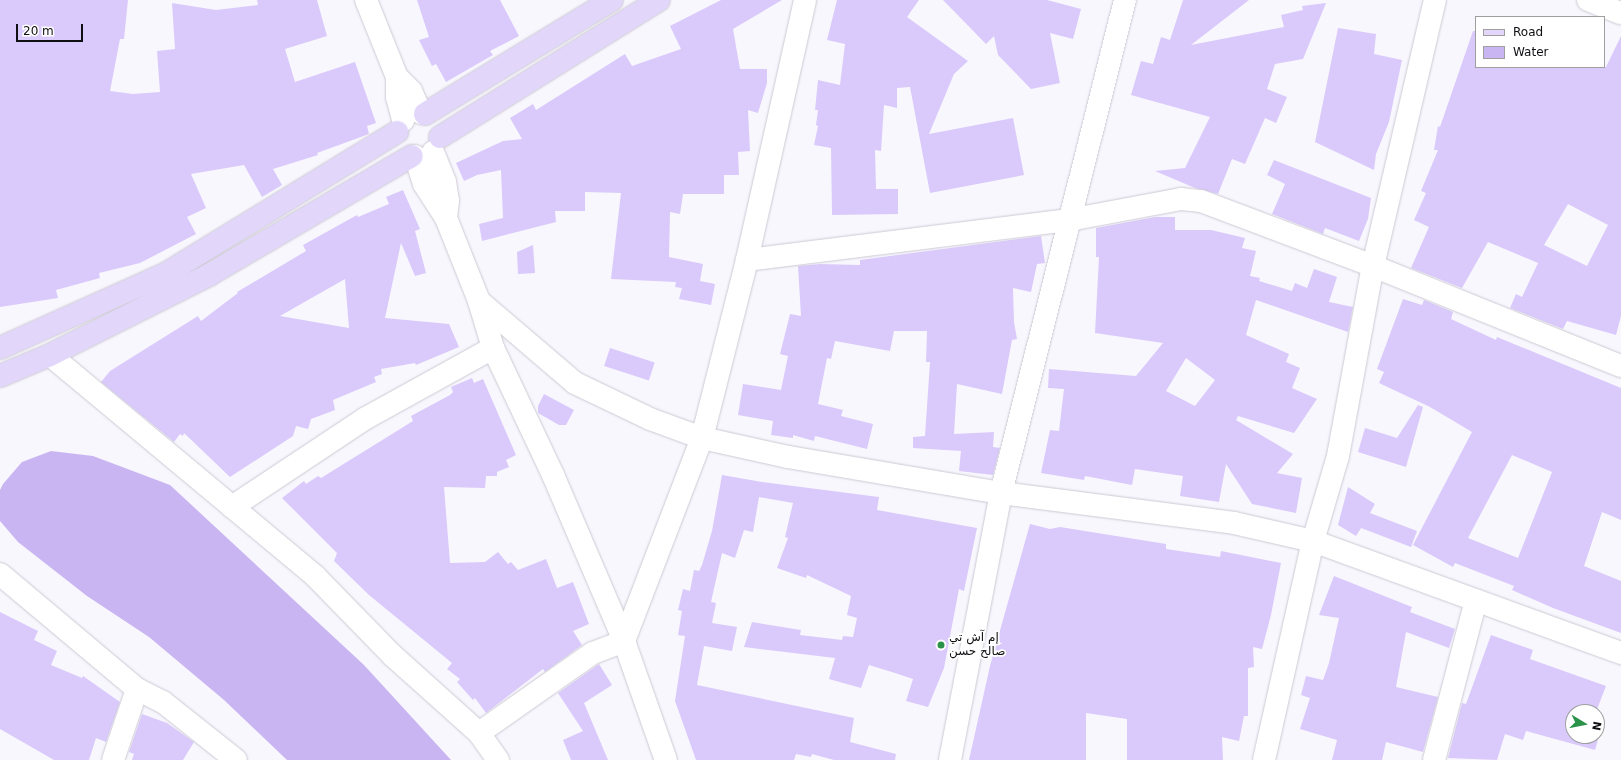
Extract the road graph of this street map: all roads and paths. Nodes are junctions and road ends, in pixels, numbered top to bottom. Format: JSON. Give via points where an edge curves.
{"nodes":[{"id":1,"x":366,"y":0,"type":"edge"},
{"id":2,"x":612,"y":0,"type":"edge"},
{"id":3,"x":660,"y":0,"type":"edge"},
{"id":4,"x":805,"y":0,"type":"edge"},
{"id":5,"x":1125,"y":0,"type":"edge"},
{"id":6,"x":1435,"y":0,"type":"edge"},
{"id":7,"x":1588,"y":0,"type":"edge"},
{"id":8,"x":1621,"y":13,"type":"edge"},
{"id":9,"x":411,"y":120,"type":"junction"},
{"id":10,"x":425,"y":150,"type":"junction"},
{"id":11,"x":1070,"y":220,"type":"junction"},
{"id":12,"x":747,"y":260,"type":"junction"},
{"id":13,"x":1373,"y":266,"type":"junction"},
{"id":14,"x":479,"y":300,"type":"junction"},
{"id":15,"x":0,"y":348,"type":"edge"},
{"id":16,"x":493,"y":348,"type":"junction"},
{"id":17,"x":50,"y":355,"type":"junction"},
{"id":18,"x":1621,"y":366,"type":"edge"},
{"id":19,"x":0,"y":376,"type":"edge"},
{"id":20,"x":702,"y":438,"type":"junction"},
{"id":21,"x":1001,"y":493,"type":"junction"},
{"id":22,"x":232,"y":507,"type":"junction"},
{"id":23,"x":1313,"y":541,"type":"junction"},
{"id":24,"x":0,"y":574,"type":"edge"},
{"id":25,"x":1476,"y":600,"type":"junction"},
{"id":26,"x":624,"y":641,"type":"junction"},
{"id":27,"x":1621,"y":653,"type":"edge"},
{"id":28,"x":137,"y":689,"type":"junction"},
{"id":29,"x":479,"y":733,"type":"junction"},
{"id":30,"x":113,"y":760,"type":"edge"},
{"id":31,"x":236,"y":760,"type":"edge"},
{"id":32,"x":498,"y":760,"type":"edge"},
{"id":33,"x":666,"y":760,"type":"edge"},
{"id":34,"x":950,"y":760,"type":"edge"},
{"id":35,"x":1264,"y":760,"type":"edge"},
{"id":36,"x":1434,"y":760,"type":"edge"}],
"edges":[{"from":1,"to":9,"type":"street","via":[[397,77],[411,91]]},
{"from":2,"to":9,"type":"main road"},
{"from":3,"to":10,"type":"main road"},
{"from":4,"to":12,"type":"street"},
{"from":5,"to":11,"type":"street"},
{"from":6,"to":13,"type":"street"},
{"from":7,"to":8,"type":"street"},
{"from":9,"to":10,"type":"main road","via":[[402,148]]},
{"from":9,"to":10,"type":"main road","via":[[436,121]]},
{"from":9,"to":15,"type":"main road","via":[[167,273]]},
{"from":10,"to":14,"type":"street","via":[[424,184],[446,218]]},
{"from":10,"to":17,"type":"main road","via":[[209,275]]},
{"from":11,"to":12,"type":"street"},
{"from":11,"to":13,"type":"street","via":[[1181,199],[1201,201]]},
{"from":11,"to":21,"type":"street"},
{"from":12,"to":20,"type":"street"},
{"from":13,"to":18,"type":"street"},
{"from":13,"to":23,"type":"street","via":[[1338,456]]},
{"from":14,"to":16,"type":"street"},
{"from":14,"to":20,"type":"street","via":[[575,383],[650,419]]},
{"from":16,"to":22,"type":"street","via":[[366,418]]},
{"from":16,"to":26,"type":"street","via":[[553,475]]},
{"from":17,"to":19,"type":"main road"},
{"from":17,"to":22,"type":"street"},
{"from":20,"to":21,"type":"street","via":[[788,457]]},
{"from":20,"to":26,"type":"street"},
{"from":21,"to":23,"type":"street","via":[[1234,523]]},
{"from":21,"to":34,"type":"street"},
{"from":22,"to":29,"type":"street","via":[[315,576],[392,655]]},
{"from":23,"to":25,"type":"street"},
{"from":23,"to":35,"type":"street"},
{"from":24,"to":28,"type":"street"},
{"from":25,"to":27,"type":"street"},
{"from":25,"to":36,"type":"street"},
{"from":26,"to":29,"type":"street","via":[[593,653]]},
{"from":26,"to":33,"type":"street"},
{"from":28,"to":30,"type":"street"},
{"from":28,"to":31,"type":"street","via":[[163,702]]},
{"from":29,"to":32,"type":"street"}]}
